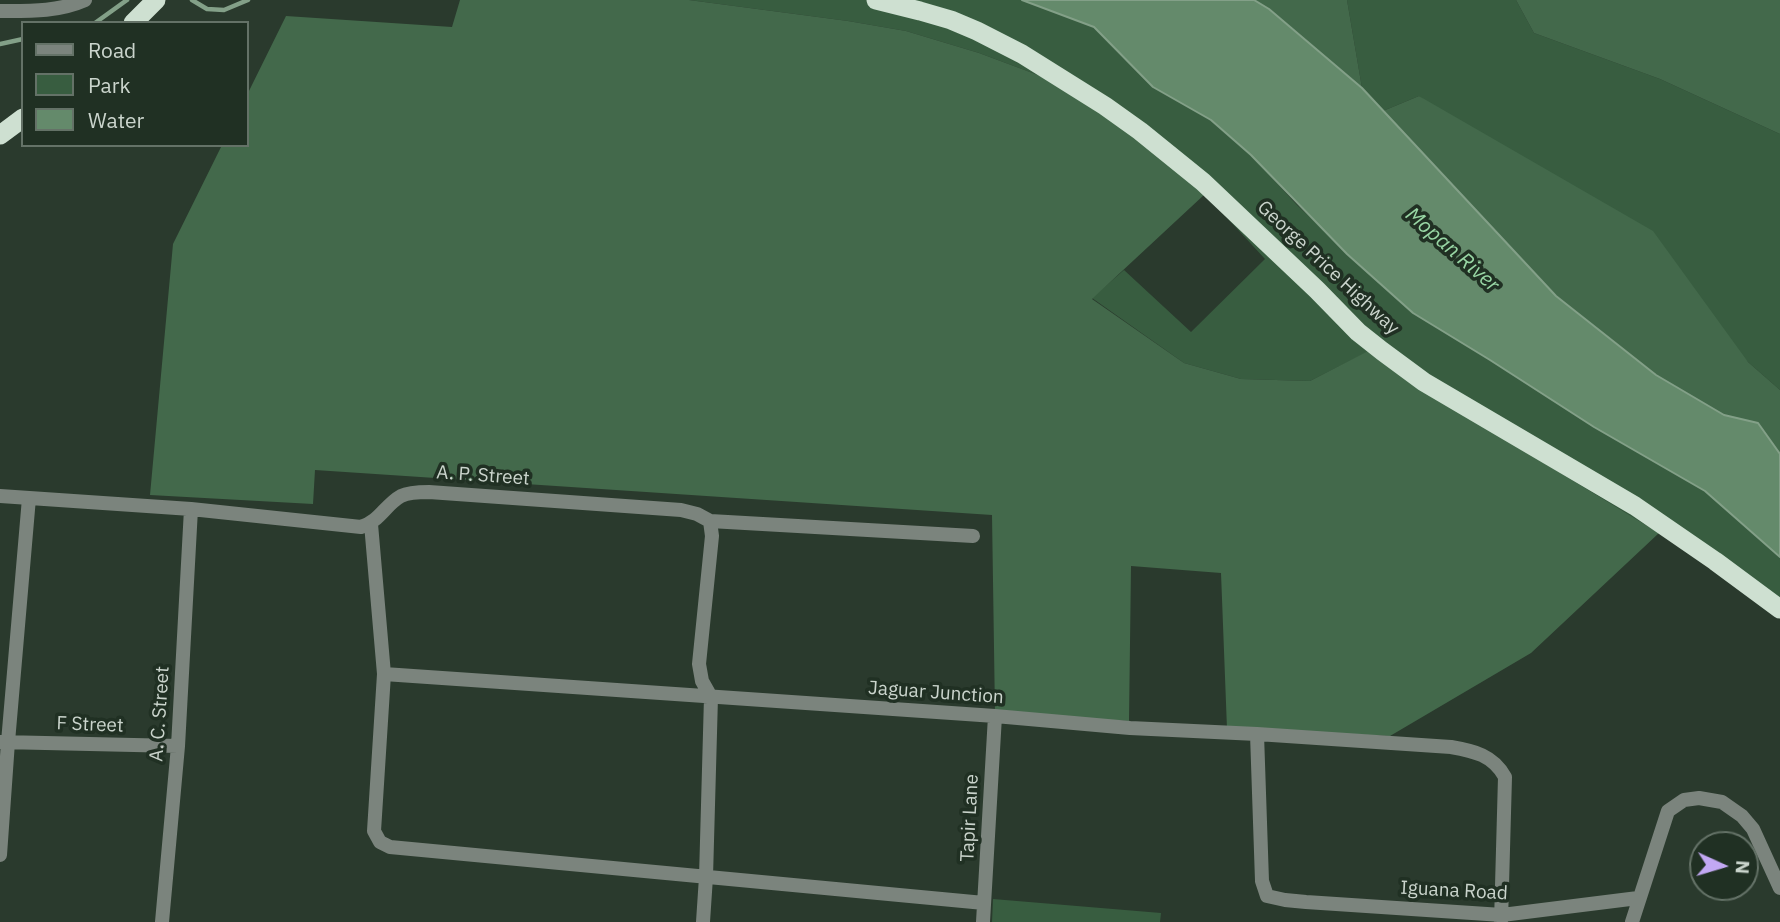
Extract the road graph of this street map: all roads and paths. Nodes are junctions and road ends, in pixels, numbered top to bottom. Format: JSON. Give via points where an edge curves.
{"nodes":[{"id":1,"x":85,"y":0,"type":"edge"},
{"id":2,"x":156,"y":0,"type":"edge"},
{"id":3,"x":876,"y":0,"type":"edge"},
{"id":4,"x":25,"y":6,"type":"edge"},
{"id":5,"x":0,"y":11,"type":"edge"},
{"id":6,"x":135,"y":21,"type":"edge"},
{"id":7,"x":21,"y":119,"type":"edge"},
{"id":8,"x":0,"y":135,"type":"edge"},
{"id":9,"x":0,"y":496,"type":"edge"},
{"id":10,"x":29,"y":498,"type":"junction"},
{"id":11,"x":191,"y":509,"type":"junction"},
{"id":12,"x":710,"y":522,"type":"junction"},
{"id":13,"x":371,"y":524,"type":"junction"},
{"id":14,"x":974,"y":536,"type":"dead end"},
{"id":15,"x":1780,"y":609,"type":"edge"},
{"id":16,"x":384,"y":674,"type":"junction"},
{"id":17,"x":711,"y":696,"type":"junction"},
{"id":18,"x":995,"y":716,"type":"junction"},
{"id":19,"x":1257,"y":734,"type":"junction"},
{"id":20,"x":4,"y":742,"type":"edge"},
{"id":21,"x":178,"y":747,"type":"junction"},
{"id":22,"x":0,"y":855,"type":"edge"},
{"id":23,"x":706,"y":877,"type":"junction"},
{"id":24,"x":1780,"y":888,"type":"edge"},
{"id":25,"x":1639,"y":898,"type":"junction"},
{"id":26,"x":984,"y":903,"type":"junction"},
{"id":27,"x":1501,"y":919,"type":"edge"},
{"id":28,"x":162,"y":922,"type":"edge"},
{"id":29,"x":703,"y":922,"type":"edge"},
{"id":30,"x":983,"y":922,"type":"edge"},
{"id":31,"x":1632,"y":922,"type":"edge"}],
"edges":[{"from":1,"to":4,"type":"street","via":[[59,8]]},
{"from":2,"to":6,"type":"highway"},
{"from":3,"to":15,"type":"highway","name":"George Price Highway","via":[[977,31],[1105,106],[1203,182],[1382,351],[1424,382],[1635,506]]},
{"from":4,"to":5,"type":"street"},
{"from":7,"to":8,"type":"highway"},
{"from":9,"to":10,"type":"street"},
{"from":10,"to":11,"type":"street"},
{"from":10,"to":20,"type":"street"},
{"from":11,"to":13,"type":"street","via":[[349,527]]},
{"from":11,"to":21,"type":"street","name":"A. C. Street"},
{"from":12,"to":13,"type":"street","name":"A. P. Street","via":[[681,510],[413,492],[401,496]]},
{"from":12,"to":14,"type":"street","name":"A. P. Street"},
{"from":12,"to":17,"type":"street","via":[[699,664]]},
{"from":13,"to":16,"type":"street"},
{"from":16,"to":17,"type":"street","name":"Jaguar Junction"},
{"from":16,"to":23,"type":"street","via":[[374,831],[380,842],[390,847]]},
{"from":17,"to":18,"type":"street","name":"Jaguar Junction"},
{"from":17,"to":23,"type":"street"},
{"from":18,"to":19,"type":"street","name":"Jaguar Junction"},
{"from":18,"to":26,"type":"street","name":"Tapir Lane"},
{"from":19,"to":27,"type":"street","name":"Iguana Road","via":[[1262,881],[1267,896]]},
{"from":19,"to":27,"type":"street","name":"Jaguar Junction","via":[[1451,747],[1485,756],[1504,777]]},
{"from":20,"to":21,"type":"street","name":"F Street"},
{"from":20,"to":22,"type":"street"},
{"from":21,"to":28,"type":"street","name":"A. C. Street"},
{"from":23,"to":26,"type":"street"},
{"from":23,"to":29,"type":"street"},
{"from":24,"to":25,"type":"street","via":[[1753,829],[1742,816],[1722,802],[1699,798],[1684,800],[1668,811]]},
{"from":25,"to":27,"type":"street","name":"Iguana Road"},
{"from":25,"to":31,"type":"street"},
{"from":26,"to":30,"type":"street","name":"Tapir Lane"}]}
